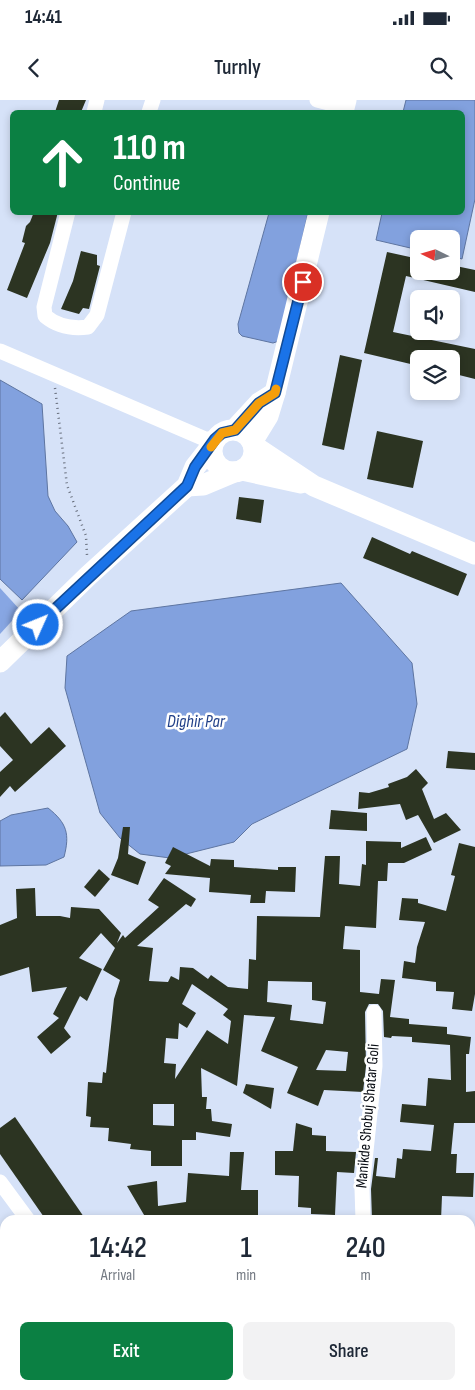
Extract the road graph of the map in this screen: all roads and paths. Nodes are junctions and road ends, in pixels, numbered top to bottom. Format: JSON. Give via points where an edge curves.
{"nodes":[{"id":1,"x":317,"y":100,"type":"edge"},
{"id":2,"x":344,"y":107,"type":"edge"},
{"id":3,"x":67,"y":215,"type":"edge"},
{"id":4,"x":123,"y":215,"type":"edge"},
{"id":5,"x":318,"y":215,"type":"edge"},
{"id":6,"x":0,"y":351,"type":"edge"},
{"id":7,"x":54,"y":374,"type":"junction"},
{"id":8,"x":247,"y":439,"type":"junction"},
{"id":9,"x":214,"y":442,"type":"junction"},
{"id":10,"x":238,"y":471,"type":"junction"},
{"id":11,"x":187,"y":486,"type":"junction"},
{"id":12,"x":314,"y":486,"type":"junction"},
{"id":13,"x":475,"y":554,"type":"edge"},
{"id":14,"x":88,"y":576,"type":"junction"},
{"id":15,"x":0,"y":662,"type":"edge"},
{"id":16,"x":374,"y":1012,"type":"dead end"},
{"id":17,"x":0,"y":1182,"type":"edge"},
{"id":18,"x":24,"y":1215,"type":"edge"},
{"id":19,"x":363,"y":1215,"type":"edge"}],
"edges":[{"from":1,"to":2,"type":"street"},
{"from":3,"to":4,"type":"street","via":[[44,307],[45,316],[52,321],[75,329],[88,327],[97,314]]},
{"from":5,"to":8,"type":"street","via":[[275,393],[259,403]]},
{"from":6,"to":7,"type":"street"},
{"from":7,"to":9,"type":"street"},
{"from":7,"to":14,"type":"path","via":[[67,485],[86,536]]},
{"from":8,"to":9,"type":"street","via":[[222,433]]},
{"from":8,"to":10,"type":"street","via":[[253,459]]},
{"from":8,"to":12,"type":"street"},
{"from":9,"to":10,"type":"street","via":[[212,452],[219,467]]},
{"from":9,"to":11,"type":"street","via":[[195,467]]},
{"from":10,"to":11,"type":"street","via":[[203,485]]},
{"from":10,"to":12,"type":"street"},
{"from":11,"to":14,"type":"street"},
{"from":12,"to":13,"type":"street"},
{"from":14,"to":15,"type":"street"},
{"from":16,"to":19,"type":"street","name":"Manikde Shobuj Shatar Goli","via":[[375,1066],[362,1189]]},
{"from":17,"to":18,"type":"street"}]}
